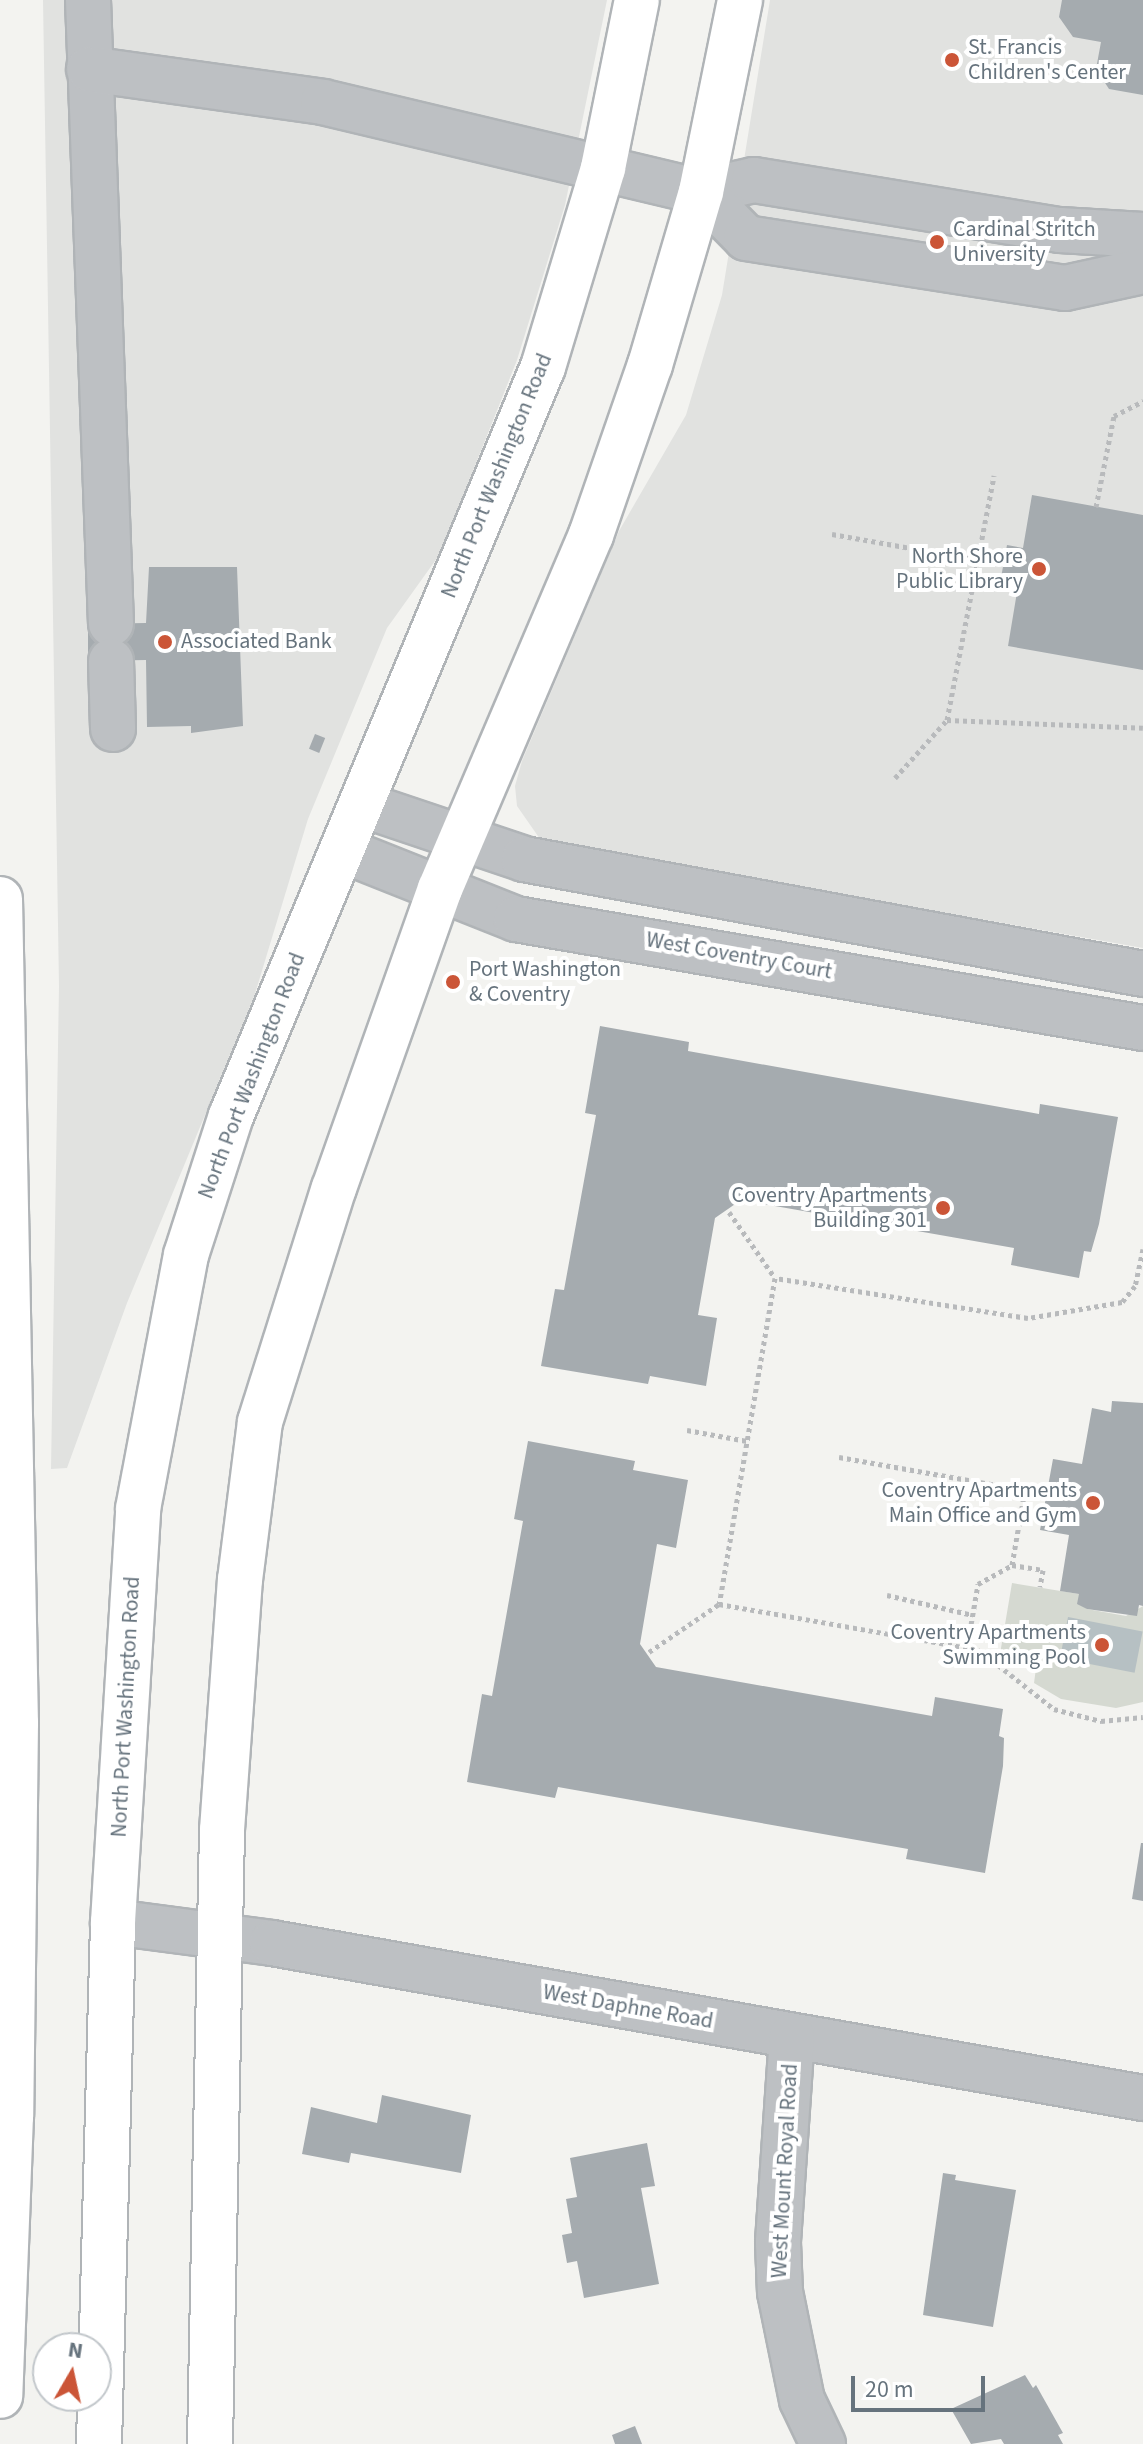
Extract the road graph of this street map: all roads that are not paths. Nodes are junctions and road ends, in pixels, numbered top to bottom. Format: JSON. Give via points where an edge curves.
{"nodes":[{"id":1,"x":88,"y":0,"type":"edge"},
{"id":2,"x":637,"y":0,"type":"edge"},
{"id":3,"x":740,"y":0,"type":"edge"},
{"id":4,"x":89,"y":69,"type":"junction"},
{"id":5,"x":603,"y":168,"type":"junction"},
{"id":6,"x":701,"y":192,"type":"junction"},
{"id":7,"x":1143,"y":235,"type":"edge"},
{"id":8,"x":1143,"y":271,"type":"edge"},
{"id":9,"x":113,"y":729,"type":"dead end"},
{"id":10,"x":364,"y":805,"type":"junction"},
{"id":11,"x":462,"y":838,"type":"junction"},
{"id":12,"x":345,"y":851,"type":"junction"},
{"id":13,"x":440,"y":889,"type":"junction"},
{"id":14,"x":0,"y":899,"type":"edge"},
{"id":15,"x":1143,"y":974,"type":"edge"},
{"id":16,"x":1143,"y":1028,"type":"edge"},
{"id":17,"x":113,"y":1922,"type":"junction"},
{"id":18,"x":220,"y":1935,"type":"junction"},
{"id":19,"x":792,"y":2036,"type":"junction"},
{"id":20,"x":1143,"y":2098,"type":"edge"},
{"id":21,"x":0,"y":2396,"type":"edge"},
{"id":22,"x":99,"y":2444,"type":"edge"},
{"id":23,"x":210,"y":2444,"type":"edge"},
{"id":24,"x":823,"y":2444,"type":"edge"}],
"edges":[{"from":1,"to":4,"type":"street"},
{"from":2,"to":5,"type":"main road","name":"North Port Washington Road"},
{"from":3,"to":6,"type":"main road"},
{"from":4,"to":5,"type":"street","via":[[323,102]]},
{"from":4,"to":9,"type":"street"},
{"from":5,"to":6,"type":"street"},
{"from":5,"to":10,"type":"main road","name":"North Port Washington Road","via":[[543,367]]},
{"from":6,"to":7,"type":"street","via":[[754,180],[1060,230]]},
{"from":6,"to":8,"type":"street","via":[[746,238],[1065,288]]},
{"from":6,"to":11,"type":"main road","via":[[650,365],[591,535]]},
{"from":10,"to":11,"type":"street"},
{"from":10,"to":12,"type":"main road","name":"North Port Washington Road"},
{"from":11,"to":13,"type":"main road"},
{"from":11,"to":15,"type":"street","via":[[524,859]]},
{"from":12,"to":13,"type":"street","name":"West Coventry Court"},
{"from":12,"to":17,"type":"main road","name":"North Port Washington Road","via":[[231,1116],[186,1255],[138,1509]]},
{"from":13,"to":16,"type":"street","name":"West Coventry Court","via":[[516,919]]},
{"from":13,"to":18,"type":"main road","via":[[334,1188],[260,1422],[240,1580]]},
{"from":14,"to":21,"type":"main road","via":[[16,1723],[11,2116]]},
{"from":17,"to":18,"type":"street","name":"West Daphne Road"},
{"from":17,"to":22,"type":"main road","name":"North Port Washington Road"},
{"from":18,"to":19,"type":"street","name":"West Daphne Road"},
{"from":18,"to":23,"type":"main road"},
{"from":19,"to":20,"type":"street","name":"West Daphne Road"},
{"from":19,"to":24,"type":"street","name":"West Mount Royal Road","via":[[780,2292],[802,2400]]}]}
